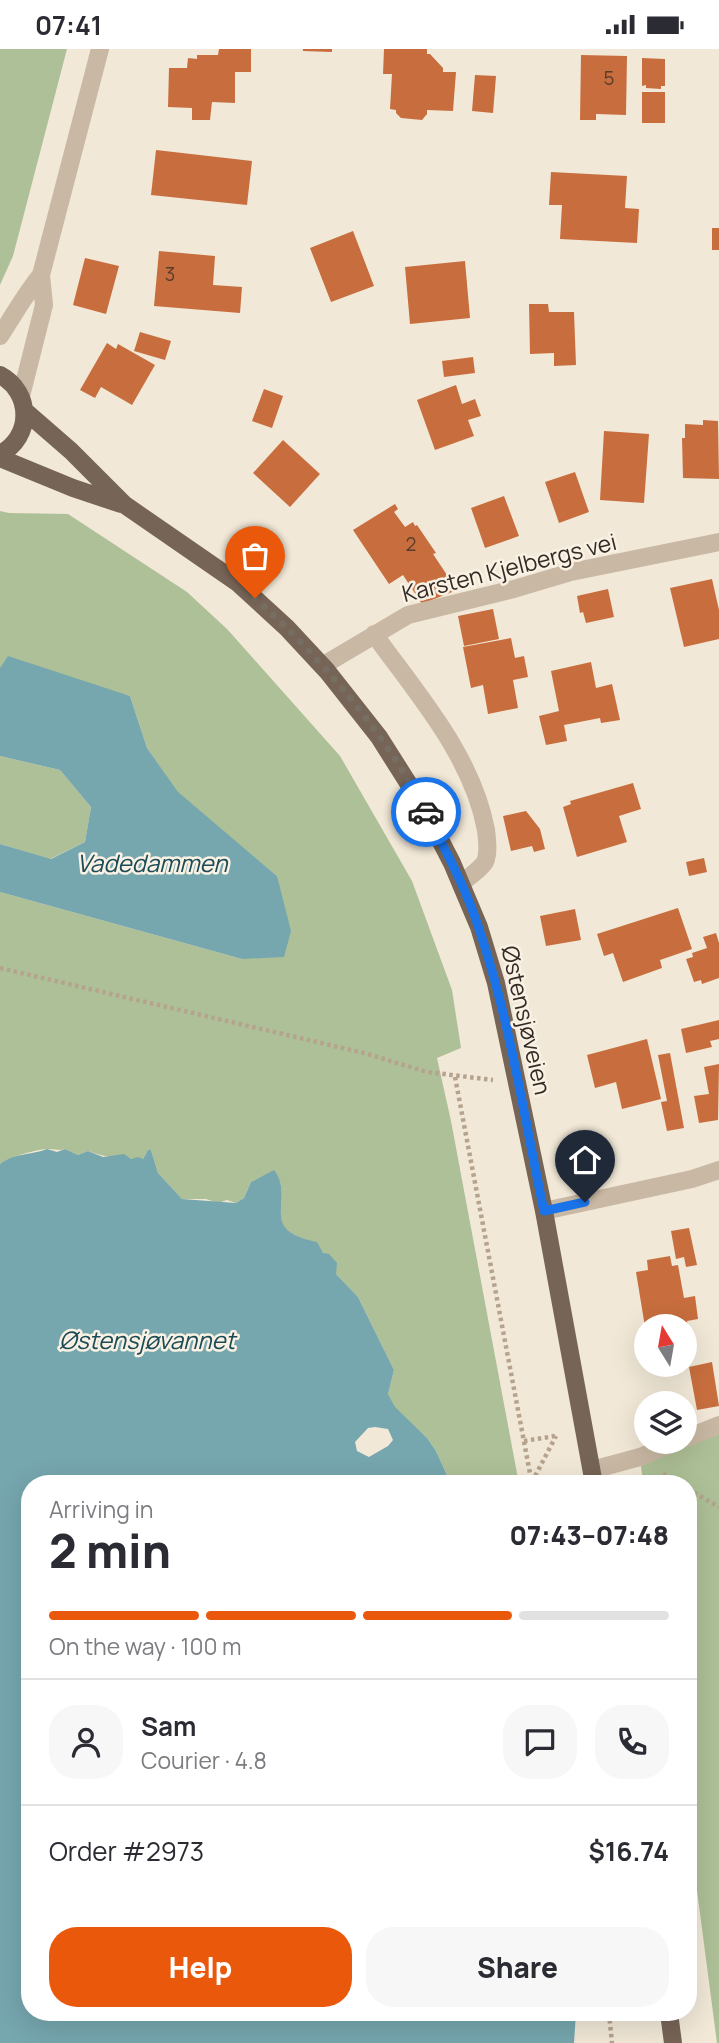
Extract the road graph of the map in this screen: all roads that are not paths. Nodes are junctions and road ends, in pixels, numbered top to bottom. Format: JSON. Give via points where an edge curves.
{"nodes":[{"id":1,"x":100,"y":49,"type":"edge"},
{"id":2,"x":41,"y":275,"type":"junction"},
{"id":3,"x":0,"y":336,"type":"edge"},
{"id":4,"x":0,"y":375,"type":"edge"},
{"id":5,"x":23,"y":403,"type":"junction"},
{"id":6,"x":0,"y":456,"type":"edge"},
{"id":7,"x":125,"y":505,"type":"junction"},
{"id":8,"x":719,"y":542,"type":"edge"},
{"id":9,"x":374,"y":635,"type":"junction"},
{"id":10,"x":323,"y":666,"type":"junction"},
{"id":11,"x":461,"y":884,"type":"junction"},
{"id":12,"x":719,"y":1170,"type":"edge"},
{"id":13,"x":544,"y":1211,"type":"junction"},
{"id":14,"x":719,"y":1425,"type":"edge"},
{"id":15,"x":697,"y":1434,"type":"edge"},
{"id":16,"x":646,"y":1454,"type":"edge"},
{"id":17,"x":593,"y":1475,"type":"edge"},
{"id":18,"x":598,"y":1475,"type":"edge"},
{"id":19,"x":670,"y":2021,"type":"edge"},
{"id":20,"x":673,"y":2043,"type":"edge"}],
"edges":[{"from":1,"to":2,"type":"street"},
{"from":2,"to":3,"type":"street"},
{"from":2,"to":5,"type":"street","via":[[44,305]]},
{"from":4,"to":5,"type":"main road","name":"Østensjøveien","via":[[15,386]]},
{"from":5,"to":6,"type":"main road","name":"Østensjøveien","via":[[21,434]]},
{"from":5,"to":7,"type":"main road","name":"Østensjøveien"},
{"from":6,"to":7,"type":"main road","name":"Østensjøveien"},
{"from":7,"to":10,"type":"main road","name":"Østensjøveien","via":[[238,583]]},
{"from":8,"to":9,"type":"street","name":"Karsten Kjelbergs vei","via":[[571,572],[421,611]]},
{"from":9,"to":10,"type":"street","name":"Karsten Kjelbergs vei"},
{"from":9,"to":11,"type":"street","via":[[440,725],[483,815],[484,862]]},
{"from":10,"to":11,"type":"main road","name":"Østensjøveien","via":[[379,737],[422,805]]},
{"from":11,"to":13,"type":"main road","name":"Østensjøveien","via":[[496,983]]},
{"from":12,"to":13,"type":"street"},
{"from":13,"to":17,"type":"main road","name":"Østensjøveien"},
{"from":14,"to":15,"type":"street"},
{"from":16,"to":18,"type":"street","name":"Østensjøveien"},
{"from":19,"to":20,"type":"main road"}]}
